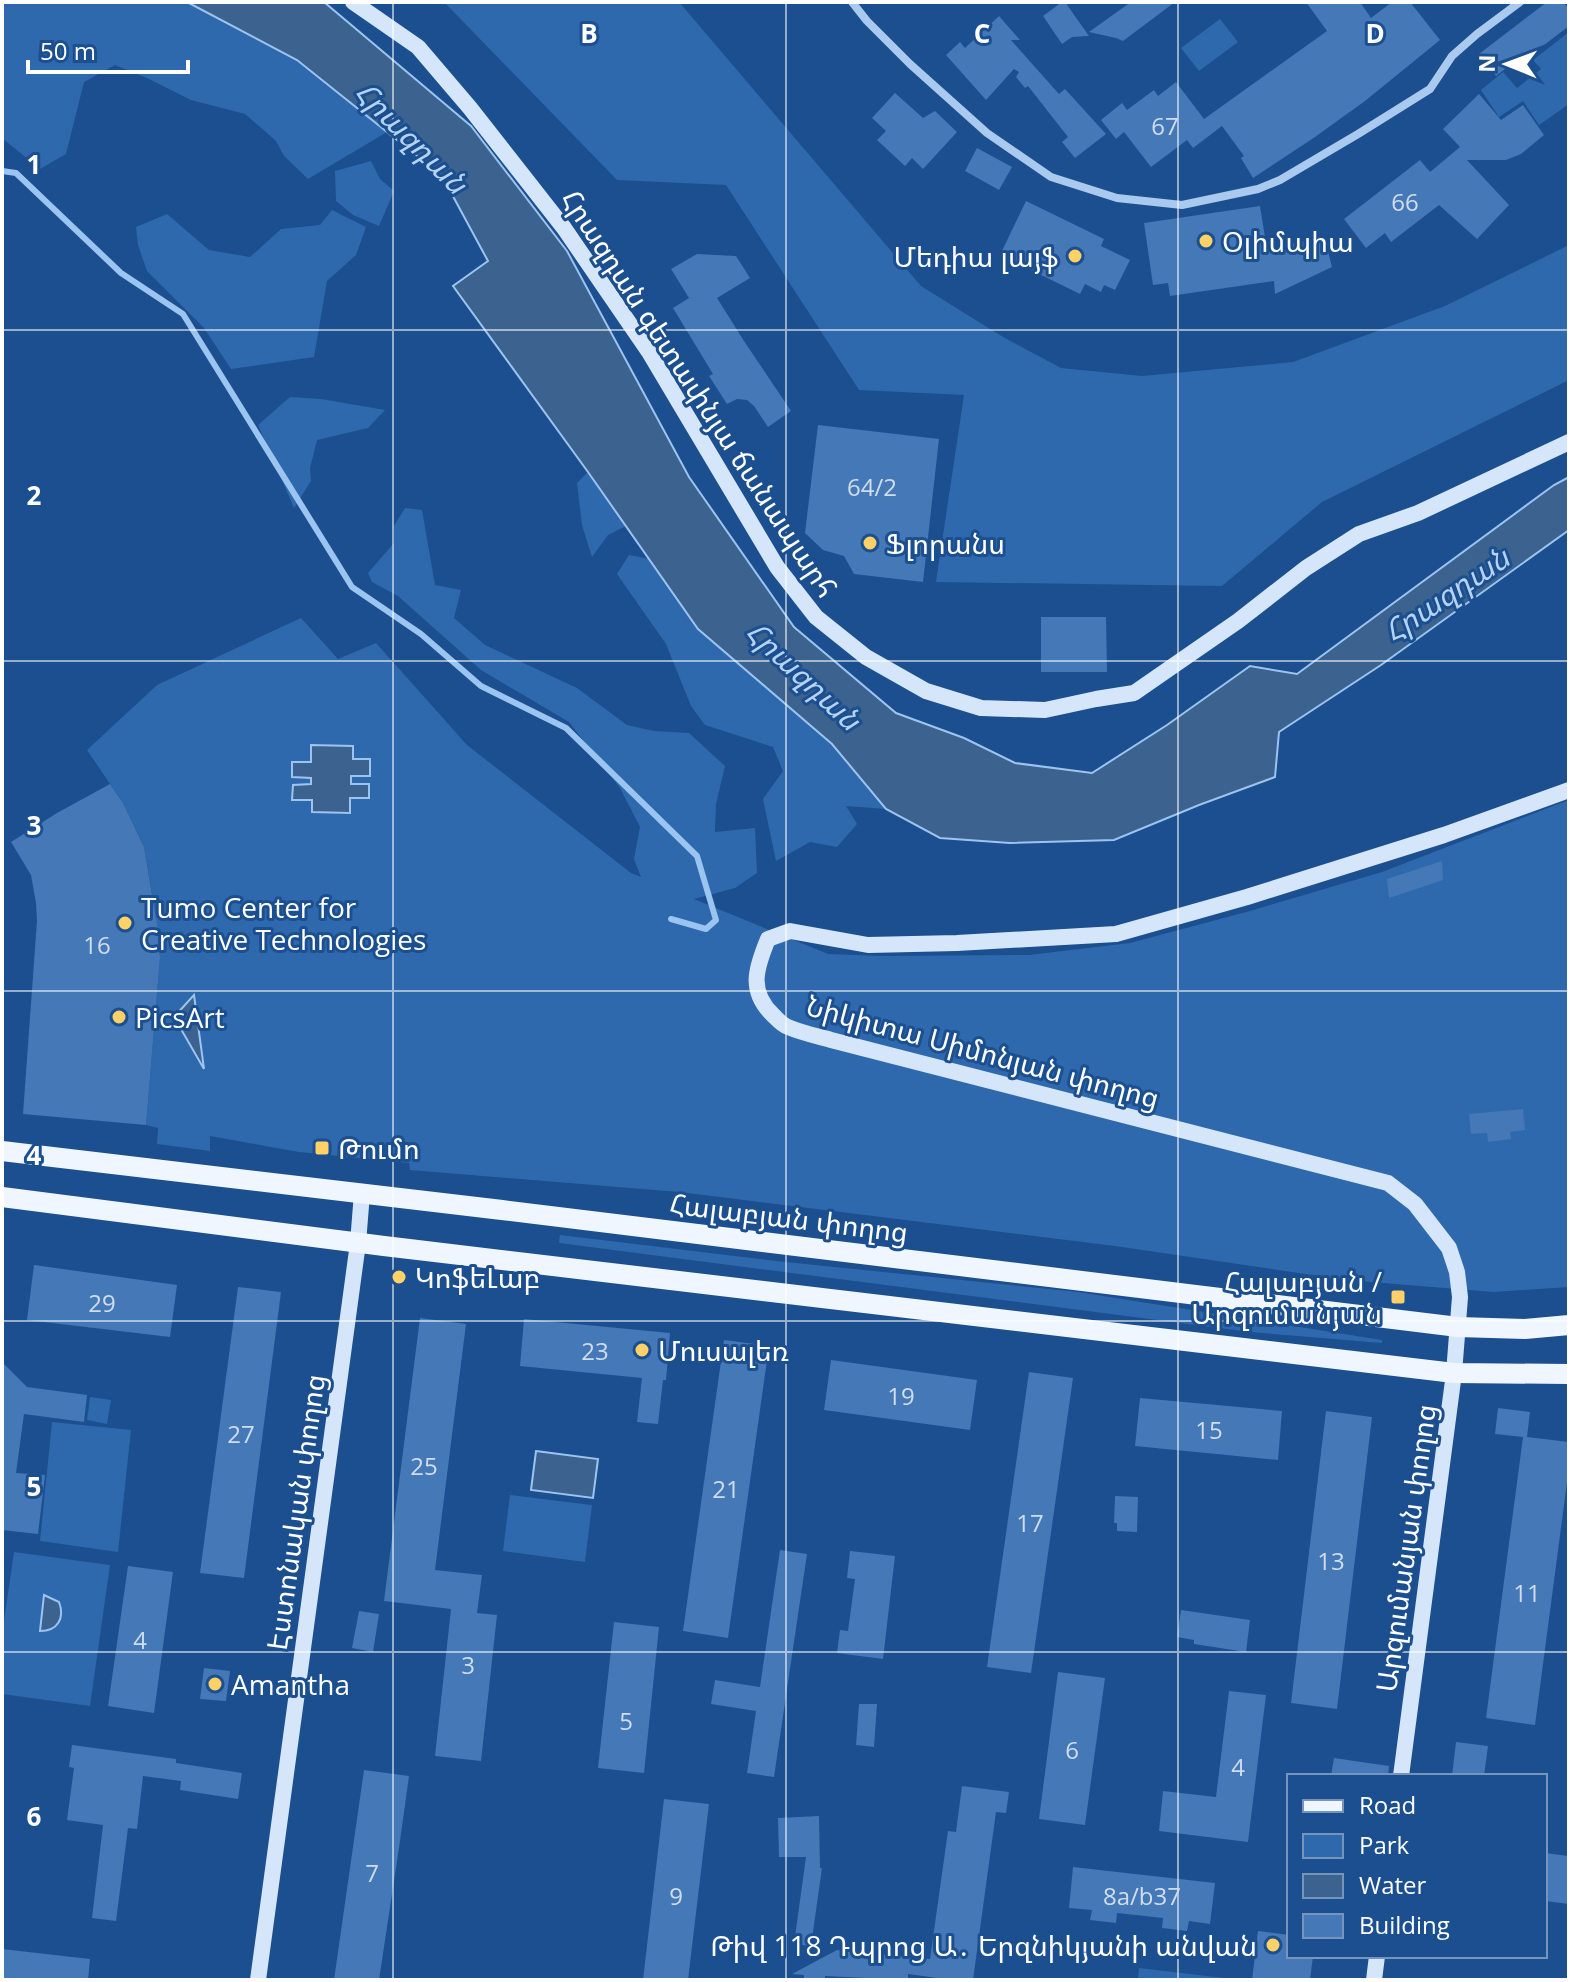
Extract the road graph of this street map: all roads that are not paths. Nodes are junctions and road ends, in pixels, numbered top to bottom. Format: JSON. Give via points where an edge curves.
{"nodes":[{"id":1,"x":353,"y":2,"type":"edge"},
{"id":2,"x":852,"y":2,"type":"edge"},
{"id":3,"x":1520,"y":2,"type":"edge"},
{"id":4,"x":1569,"y":442,"type":"edge"},
{"id":5,"x":1569,"y":790,"type":"edge"},
{"id":6,"x":2,"y":1151,"type":"edge"},
{"id":7,"x":362,"y":1193,"type":"junction"},
{"id":8,"x":2,"y":1197,"type":"edge"},
{"id":9,"x":358,"y":1243,"type":"junction"},
{"id":10,"x":1569,"y":1325,"type":"edge"},
{"id":11,"x":1458,"y":1327,"type":"junction"},
{"id":12,"x":1454,"y":1373,"type":"junction"},
{"id":13,"x":1569,"y":1374,"type":"edge"},
{"id":14,"x":1401,"y":1774,"type":"edge"},
{"id":15,"x":1377,"y":1958,"type":"edge"},
{"id":16,"x":258,"y":1980,"type":"edge"},
{"id":17,"x":1374,"y":1980,"type":"edge"}],
"edges":[{"from":1,"to":4,"type":"street","name":"Հրազդան գետափնյա ճանապարհ","via":[[418,47],[557,218],[649,352],[777,567],[816,617],[866,657],[926,691],[981,708],[1045,710],[1134,693],[1359,534],[1418,513]]},
{"from":2,"to":3,"type":"street","via":[[910,64],[987,133],[1051,177],[1117,198],[1182,205],[1258,189],[1358,134],[1430,89],[1452,56]]},
{"from":5,"to":11,"type":"street","name":"Նիկիտա Սիմոնյան փողոց","via":[[1444,835],[1116,934],[868,945],[790,931],[768,939],[758,962],[762,1005],[785,1026],[1388,1183],[1415,1204],[1449,1248],[1460,1297]]},
{"from":6,"to":7,"type":"main road","name":"Հալաբյան փողոց"},
{"from":7,"to":9,"type":"street","name":"Էստոնական փողոց"},
{"from":7,"to":11,"type":"main road","name":"Հալաբյան փողոց"},
{"from":8,"to":9,"type":"main road"},
{"from":9,"to":12,"type":"main road"},
{"from":9,"to":16,"type":"street","name":"Էստոնական փողոց"},
{"from":10,"to":11,"type":"main road","name":"Հալաբյան փողոց"},
{"from":11,"to":12,"type":"street","name":"Արզումանյան փողոց"},
{"from":12,"to":13,"type":"main road"},
{"from":12,"to":14,"type":"street","name":"Արզումանյան փողոց"},
{"from":15,"to":17,"type":"street"}]}
